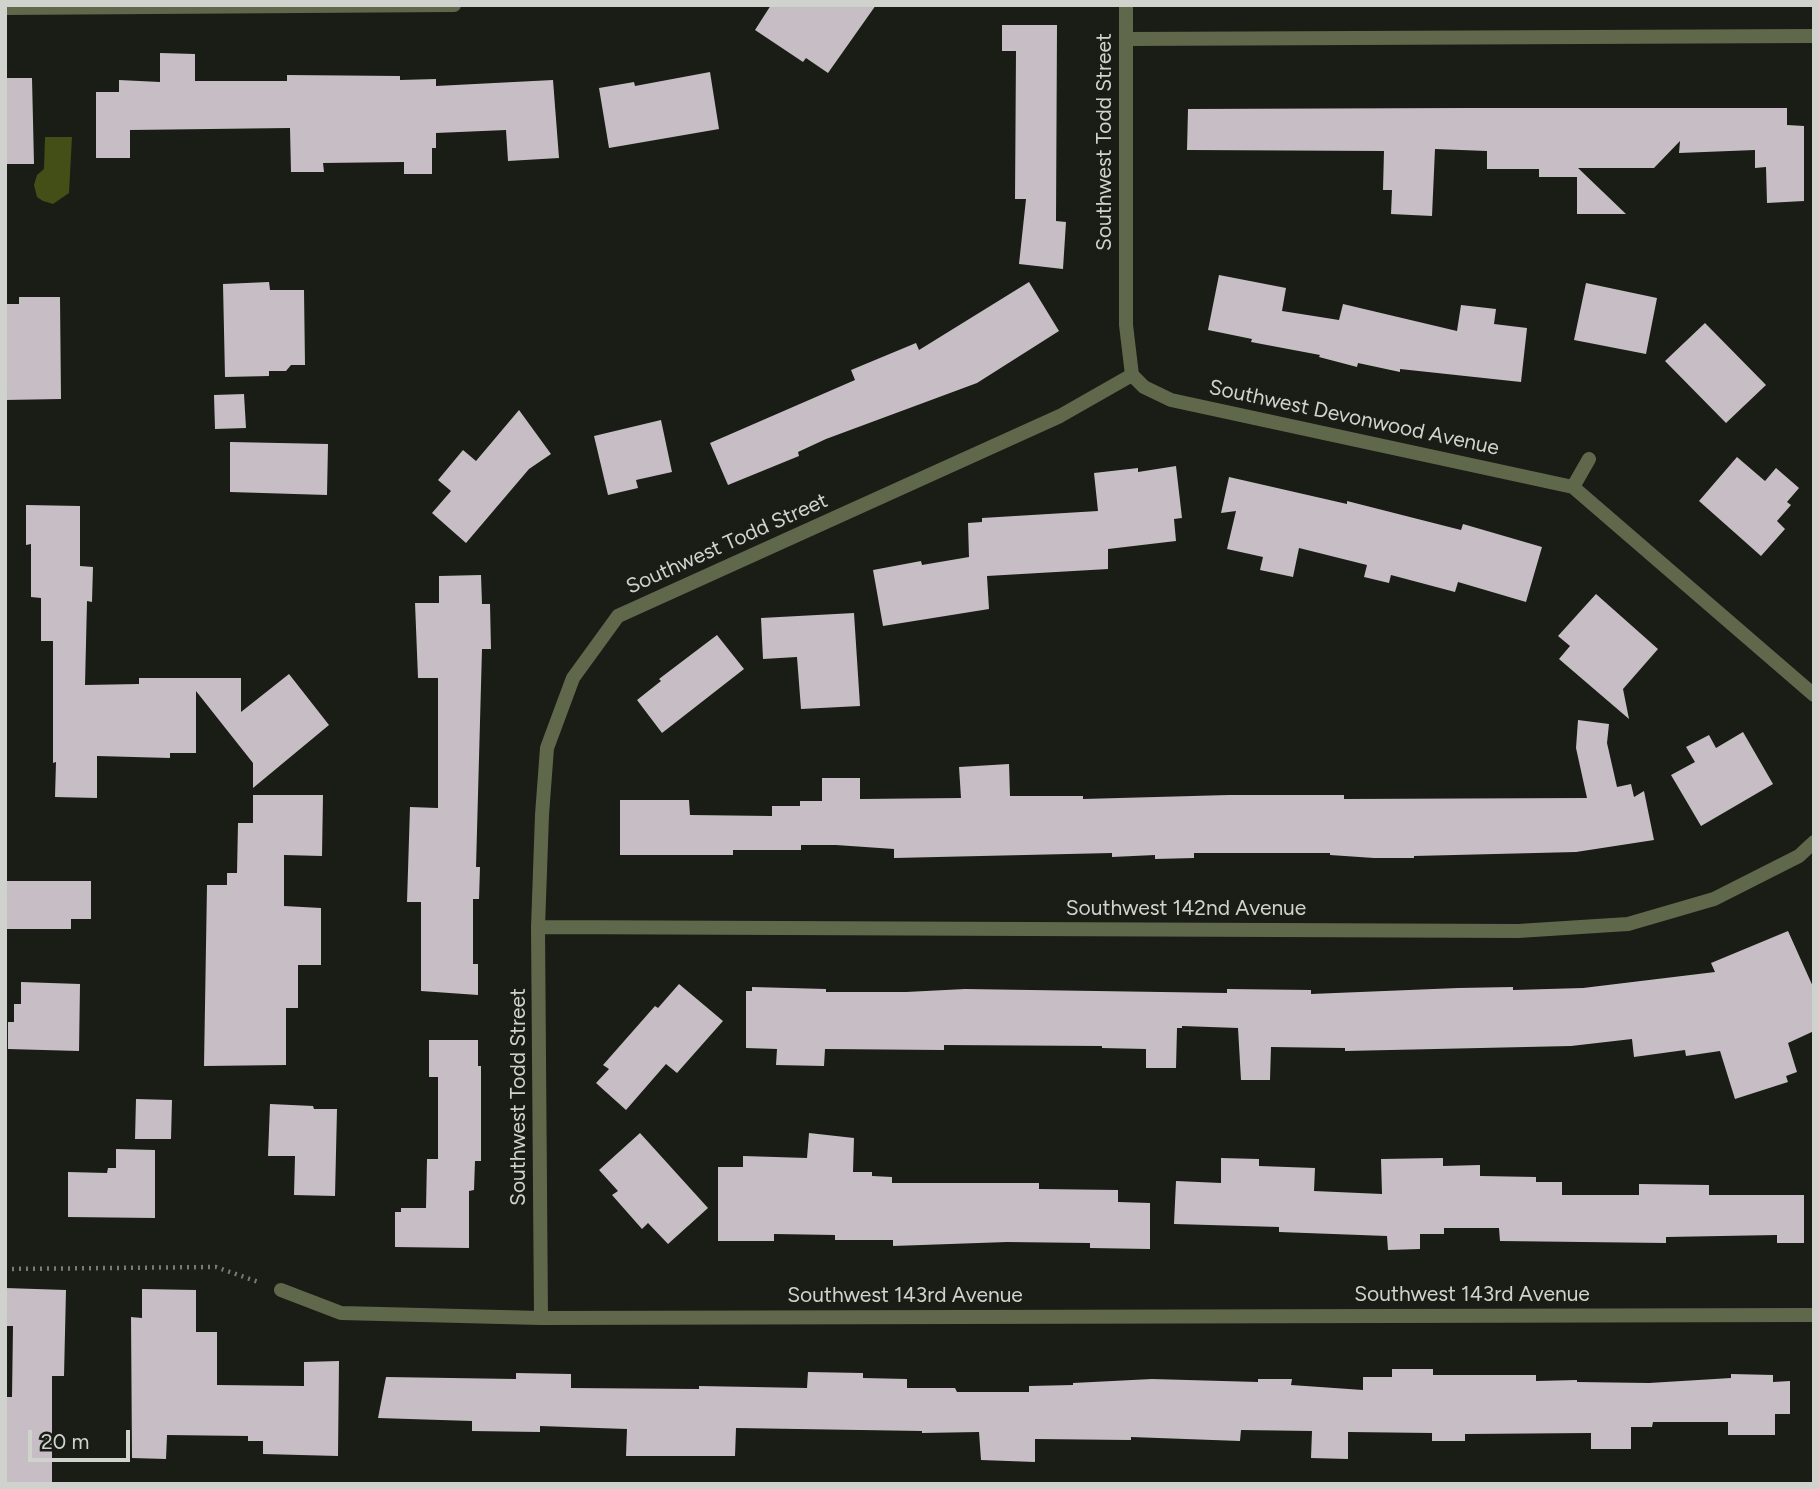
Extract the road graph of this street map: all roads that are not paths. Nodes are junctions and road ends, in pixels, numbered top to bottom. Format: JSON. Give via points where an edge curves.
{"nodes":[{"id":1,"x":454,"y":5,"type":"edge"},
{"id":2,"x":1126,"y":5,"type":"edge"},
{"id":3,"x":264,"y":6,"type":"edge"},
{"id":4,"x":5,"y":8,"type":"edge"},
{"id":5,"x":1814,"y":36,"type":"edge"},
{"id":6,"x":1126,"y":39,"type":"junction"},
{"id":7,"x":1132,"y":375,"type":"junction"},
{"id":8,"x":1589,"y":459,"type":"dead end"},
{"id":9,"x":1573,"y":487,"type":"junction"},
{"id":10,"x":1814,"y":695,"type":"edge"},
{"id":11,"x":1814,"y":842,"type":"edge"},
{"id":12,"x":538,"y":928,"type":"junction"},
{"id":13,"x":281,"y":1290,"type":"road end"},
{"id":14,"x":1814,"y":1315,"type":"edge"},
{"id":15,"x":541,"y":1318,"type":"junction"}],
"edges":[{"from":1,"to":3,"type":"street"},
{"from":2,"to":6,"type":"street","name":"Southwest Todd Street"},
{"from":3,"to":4,"type":"street"},
{"from":5,"to":6,"type":"street"},
{"from":6,"to":7,"type":"street","name":"Southwest Todd Street","via":[[1126,325]]},
{"from":7,"to":9,"type":"street","name":"Southwest Devonwood Avenue","via":[[1144,387],[1171,400]]},
{"from":7,"to":12,"type":"street","name":"Southwest Todd Street","via":[[1060,416],[618,616],[573,678],[547,748]]},
{"from":8,"to":9,"type":"street"},
{"from":9,"to":10,"type":"street","name":"Southwest Devonwood Avenue"},
{"from":11,"to":12,"type":"street","name":"Southwest 142nd Avenue","via":[[1799,856],[1714,899],[1629,924],[1518,931]]},
{"from":12,"to":15,"type":"street","name":"Southwest Todd Street"},
{"from":13,"to":15,"type":"street","name":"Southwest 143rd Avenue","via":[[341,1313]]},
{"from":14,"to":15,"type":"street","name":"Southwest 143rd Avenue"}]}
